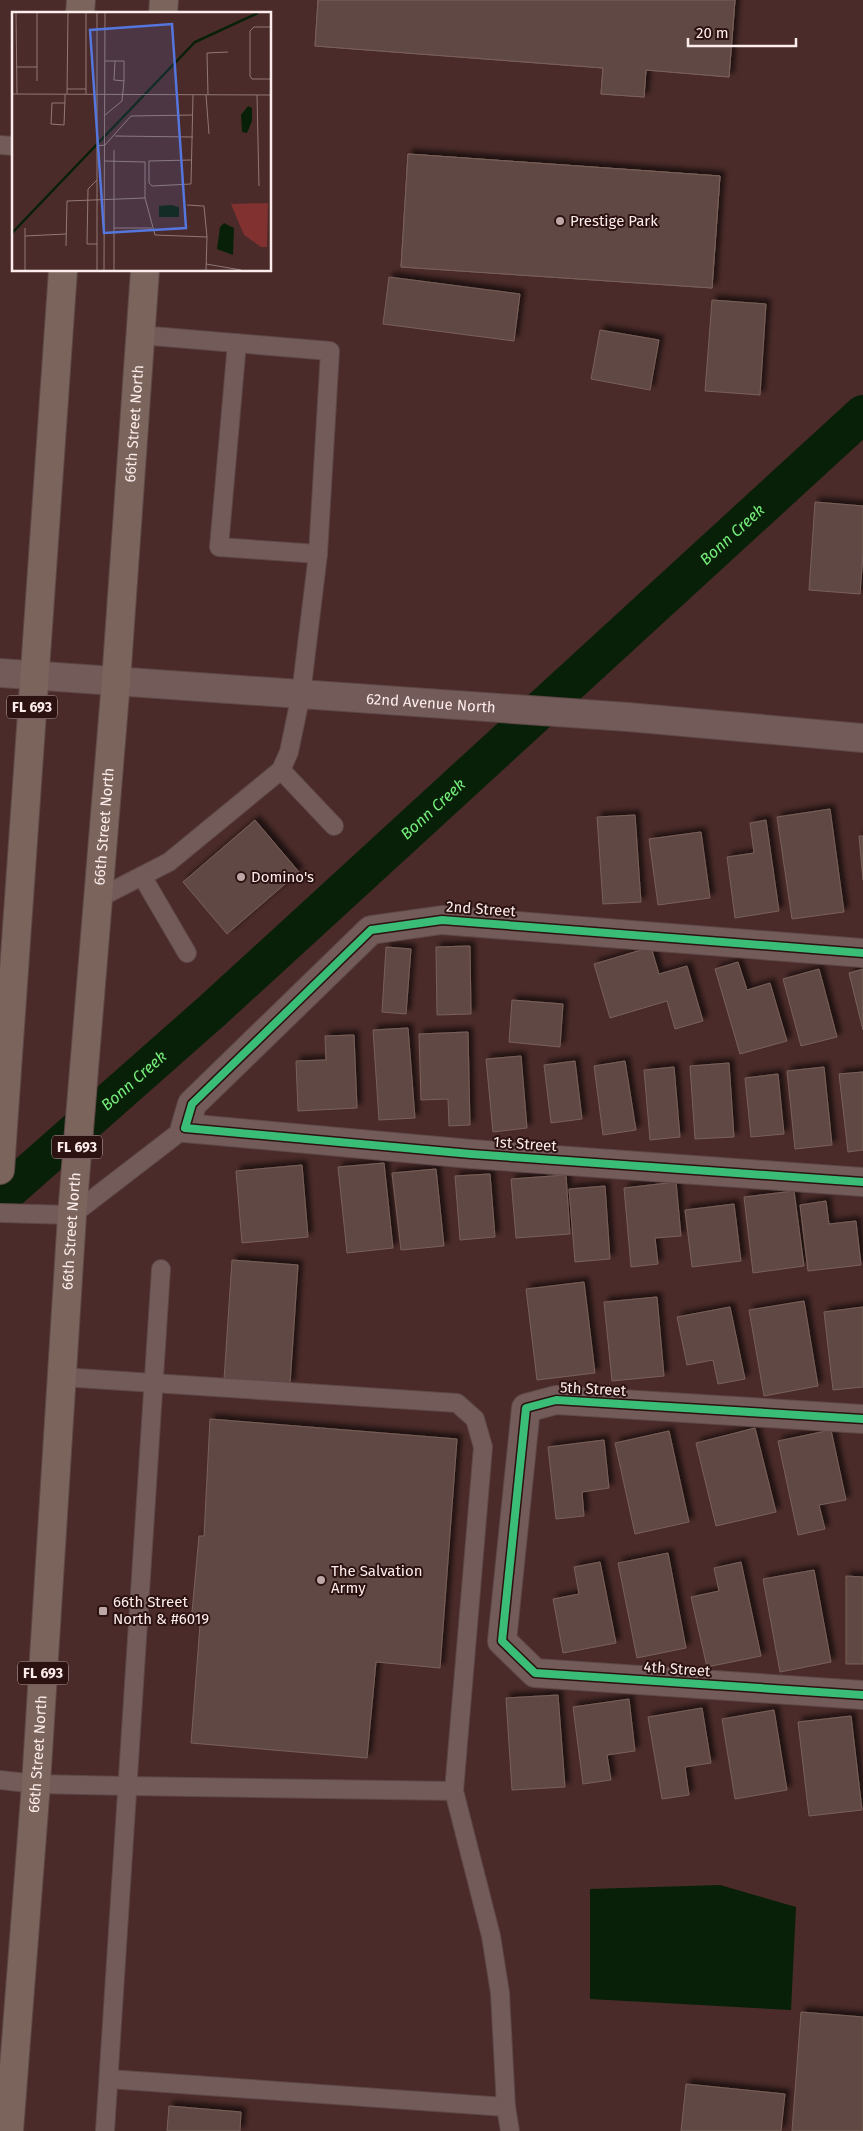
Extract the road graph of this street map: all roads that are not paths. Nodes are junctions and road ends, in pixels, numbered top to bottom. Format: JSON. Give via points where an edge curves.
{"nodes":[{"id":1,"x":62,"y":271,"type":"edge"},
{"id":2,"x":145,"y":271,"type":"edge"},
{"id":3,"x":140,"y":335,"type":"junction"},
{"id":4,"x":238,"y":343,"type":"junction"},
{"id":5,"x":318,"y":554,"type":"junction"},
{"id":6,"x":0,"y":673,"type":"edge"},
{"id":7,"x":34,"y":676,"type":"junction"},
{"id":8,"x":116,"y":682,"type":"junction"},
{"id":9,"x":301,"y":694,"type":"junction"},
{"id":10,"x":863,"y":738,"type":"edge"},
{"id":11,"x":281,"y":770,"type":"junction"},
{"id":12,"x":334,"y":826,"type":"dead end"},
{"id":13,"x":142,"y":876,"type":"junction"},
{"id":14,"x":97,"y":899,"type":"junction"},
{"id":15,"x":187,"y":953,"type":"dead end"},
{"id":16,"x":863,"y":953,"type":"edge"},
{"id":17,"x":185,"y":1128,"type":"junction"},
{"id":18,"x":1,"y":1156,"type":"edge"},
{"id":19,"x":863,"y":1182,"type":"edge"},
{"id":20,"x":0,"y":1213,"type":"edge"},
{"id":21,"x":72,"y":1214,"type":"junction"},
{"id":22,"x":162,"y":1269,"type":"dead end"},
{"id":23,"x":62,"y":1377,"type":"junction"},
{"id":24,"x":154,"y":1383,"type":"junction"},
{"id":25,"x":863,"y":1419,"type":"edge"},
{"id":26,"x":502,"y":1641,"type":"joint"},
{"id":27,"x":863,"y":1695,"type":"edge"},
{"id":28,"x":0,"y":1780,"type":"edge"},
{"id":29,"x":36,"y":1784,"type":"junction"},
{"id":30,"x":128,"y":1786,"type":"junction"},
{"id":31,"x":454,"y":1791,"type":"junction"},
{"id":32,"x":109,"y":2079,"type":"junction"},
{"id":33,"x":506,"y":2107,"type":"junction"},
{"id":34,"x":8,"y":2131,"type":"edge"},
{"id":35,"x":105,"y":2131,"type":"edge"},
{"id":36,"x":510,"y":2131,"type":"edge"}],
"edges":[{"from":1,"to":7,"type":"main road","number":"FL 693"},
{"from":2,"to":3,"type":"main road","name":"66th Street North","number":"FL 693"},
{"from":3,"to":4,"type":"lane"},
{"from":3,"to":8,"type":"main road","name":"66th Street North","number":"FL 693"},
{"from":4,"to":5,"type":"lane","via":[[330,351]]},
{"from":4,"to":5,"type":"lane","via":[[220,547]]},
{"from":5,"to":9,"type":"lane"},
{"from":6,"to":7,"type":"street","name":"62nd Avenue North"},
{"from":7,"to":8,"type":"street","name":"62nd Avenue North"},
{"from":7,"to":18,"type":"main road","number":"FL 693"},
{"from":8,"to":9,"type":"street","name":"62nd Avenue North"},
{"from":8,"to":14,"type":"main road","name":"66th Street North","number":"FL 693"},
{"from":9,"to":10,"type":"street","name":"62nd Avenue North","via":[[628,717]]},
{"from":9,"to":11,"type":"lane","via":[[289,752]]},
{"from":11,"to":12,"type":"lane"},
{"from":11,"to":13,"type":"lane","via":[[169,862]]},
{"from":13,"to":14,"type":"lane"},
{"from":13,"to":15,"type":"lane"},
{"from":14,"to":21,"type":"main road","name":"66th Street North","number":"FL 693"},
{"from":16,"to":17,"type":"street","name":"2nd Street","via":[[442,920],[371,930],[192,1104]]},
{"from":17,"to":19,"type":"street","name":"1st Street","via":[[471,1154]]},
{"from":17,"to":21,"type":"lane"},
{"from":20,"to":21,"type":"lane"},
{"from":21,"to":23,"type":"main road","name":"66th Street North","number":"FL 693"},
{"from":22,"to":24,"type":"lane"},
{"from":23,"to":24,"type":"lane"},
{"from":23,"to":29,"type":"main road","name":"66th Street North","number":"FL 693"},
{"from":24,"to":30,"type":"lane"},
{"from":24,"to":31,"type":"lane","via":[[457,1403],[475,1419],[483,1447]]},
{"from":25,"to":26,"type":"street","name":"5th Street","via":[[556,1400],[526,1408]]},
{"from":26,"to":27,"type":"street","name":"4th Street","via":[[535,1673]]},
{"from":28,"to":29,"type":"lane"},
{"from":29,"to":30,"type":"lane"},
{"from":29,"to":34,"type":"main road","name":"66th Street North","number":"FL 693"},
{"from":30,"to":31,"type":"lane"},
{"from":30,"to":32,"type":"lane"},
{"from":31,"to":33,"type":"lane","via":[[491,1936],[500,1993]]},
{"from":32,"to":33,"type":"lane"},
{"from":32,"to":35,"type":"lane"},
{"from":33,"to":36,"type":"lane"}]}
